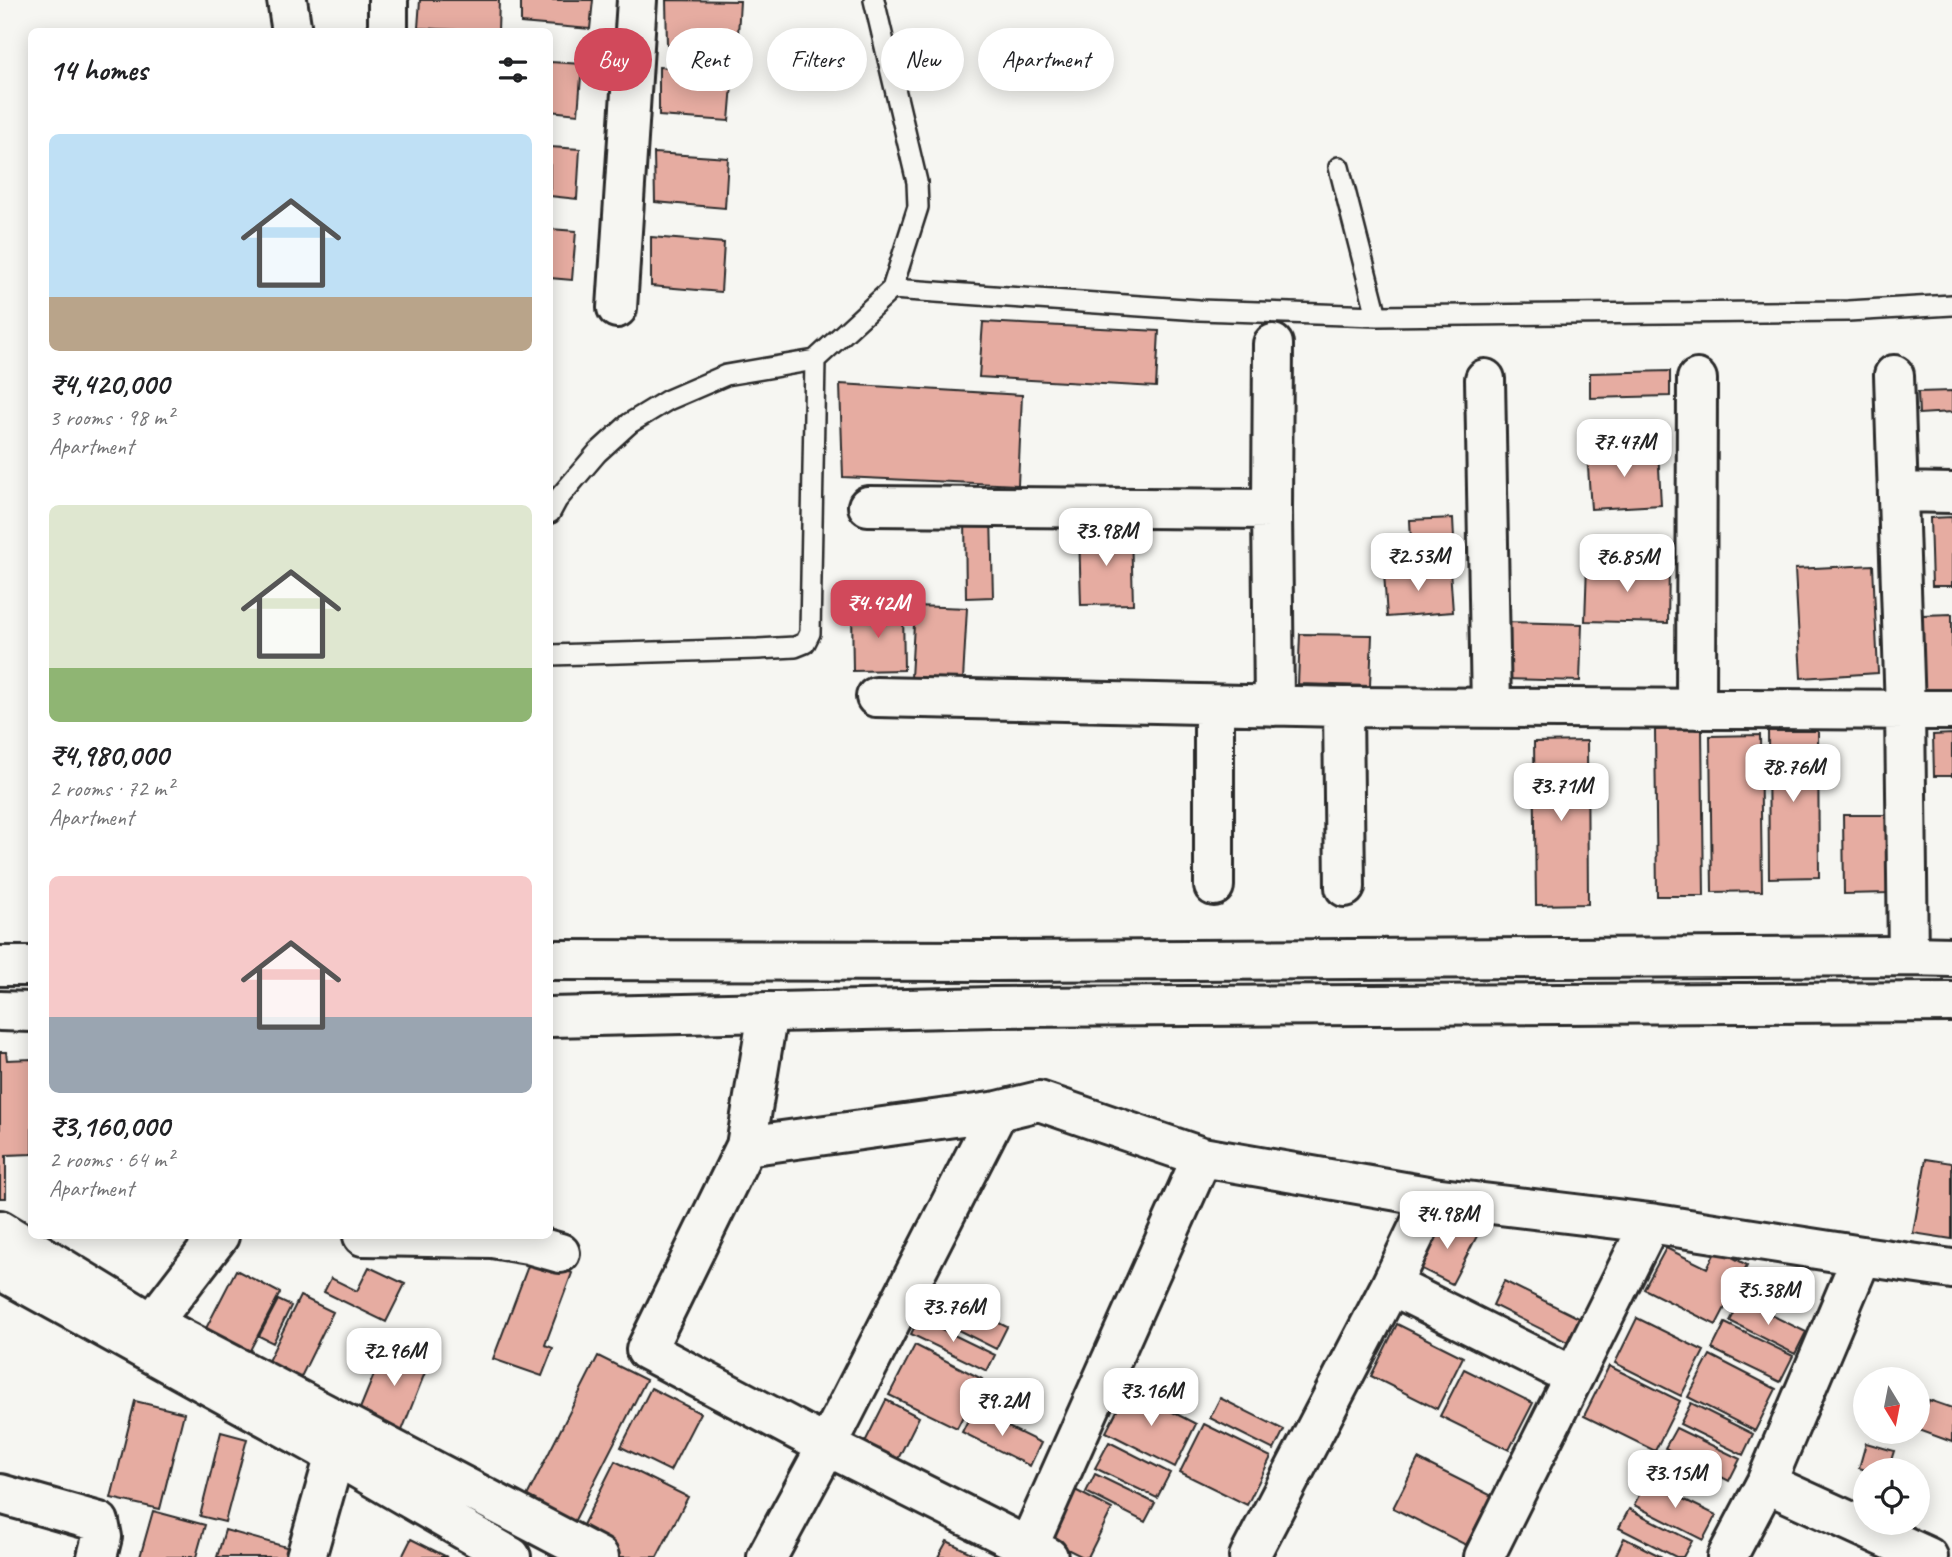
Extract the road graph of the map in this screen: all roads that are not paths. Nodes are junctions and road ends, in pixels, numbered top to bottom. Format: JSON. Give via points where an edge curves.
{"nodes":[{"id":1,"x":287,"y":0,"type":"edge"},
{"id":2,"x":388,"y":0,"type":"edge"},
{"id":3,"x":637,"y":0,"type":"edge"},
{"id":4,"x":874,"y":0,"type":"edge"},
{"id":5,"x":291,"y":28,"type":"edge"},
{"id":6,"x":387,"y":28,"type":"edge"},
{"id":7,"x":1339,"y":167,"type":"dead end"},
{"id":8,"x":892,"y":289,"type":"junction"},
{"id":9,"x":1952,"y":305,"type":"edge"},
{"id":10,"x":617,"y":308,"type":"dead end"},
{"id":11,"x":1377,"y":316,"type":"junction"},
{"id":12,"x":1273,"y":344,"type":"dead end"},
{"id":13,"x":815,"y":360,"type":"junction"},
{"id":14,"x":1894,"y":375,"type":"dead end"},
{"id":15,"x":1485,"y":379,"type":"dead end"},
{"id":16,"x":1697,"y":379,"type":"dead end"},
{"id":17,"x":1898,"y":492,"type":"junction"},
{"id":18,"x":1952,"y":493,"type":"edge"},
{"id":19,"x":868,"y":506,"type":"dead end"},
{"id":20,"x":553,"y":507,"type":"edge"},
{"id":21,"x":1272,"y":509,"type":"junction"},
{"id":22,"x":553,"y":655,"type":"edge"},
{"id":23,"x":876,"y":697,"type":"dead end"},
{"id":24,"x":1214,"y":705,"type":"junction"},
{"id":25,"x":1274,"y":706,"type":"junction"},
{"id":26,"x":1343,"y":707,"type":"junction"},
{"id":27,"x":1491,"y":708,"type":"junction"},
{"id":28,"x":1696,"y":709,"type":"junction"},
{"id":29,"x":1905,"y":710,"type":"junction"},
{"id":30,"x":1952,"y":710,"type":"edge"},
{"id":31,"x":1214,"y":886,"type":"dead end"},
{"id":32,"x":1345,"y":887,"type":"dead end"},
{"id":33,"x":1908,"y":956,"type":"junction"},
{"id":34,"x":1952,"y":957,"type":"edge"},
{"id":35,"x":553,"y":960,"type":"edge"},
{"id":36,"x":28,"y":965,"type":"edge"},
{"id":37,"x":0,"y":966,"type":"edge"},
{"id":38,"x":1952,"y":1002,"type":"edge"},
{"id":39,"x":0,"y":1011,"type":"edge"},
{"id":40,"x":28,"y":1012,"type":"edge"},
{"id":41,"x":768,"y":1012,"type":"junction"},
{"id":42,"x":553,"y":1017,"type":"edge"},
{"id":43,"x":998,"y":1111,"type":"junction"},
{"id":44,"x":747,"y":1146,"type":"junction"},
{"id":45,"x":1202,"y":1157,"type":"junction"},
{"id":46,"x":1433,"y":1197,"type":"junction"},
{"id":47,"x":1650,"y":1223,"type":"junction"},
{"id":48,"x":0,"y":1230,"type":"edge"},
{"id":49,"x":217,"y":1239,"type":"edge"},
{"id":50,"x":498,"y":1239,"type":"edge"},
{"id":51,"x":560,"y":1253,"type":"dead end"},
{"id":52,"x":1863,"y":1256,"type":"junction"},
{"id":53,"x":1952,"y":1269,"type":"edge"},
{"id":54,"x":0,"y":1270,"type":"edge"},
{"id":55,"x":1391,"y":1285,"type":"junction"},
{"id":56,"x":152,"y":1322,"type":"junction"},
{"id":57,"x":1573,"y":1376,"type":"junction"},
{"id":58,"x":827,"y":1446,"type":"junction"},
{"id":59,"x":335,"y":1455,"type":"junction"},
{"id":60,"x":1766,"y":1483,"type":"junction"},
{"id":61,"x":0,"y":1494,"type":"edge"},
{"id":62,"x":1952,"y":1548,"type":"edge"},
{"id":63,"x":1038,"y":1552,"type":"edge"},
{"id":64,"x":97,"y":1557,"type":"edge"},
{"id":65,"x":306,"y":1557,"type":"edge"},
{"id":66,"x":511,"y":1557,"type":"edge"},
{"id":67,"x":599,"y":1557,"type":"edge"},
{"id":68,"x":767,"y":1557,"type":"edge"},
{"id":69,"x":1249,"y":1557,"type":"edge"},
{"id":70,"x":1483,"y":1557,"type":"edge"},
{"id":71,"x":1727,"y":1557,"type":"edge"},
{"id":72,"x":1928,"y":1557,"type":"edge"},
{"id":73,"x":1947,"y":1557,"type":"edge"}],
"edges":[{"from":1,"to":5,"type":"street"},
{"from":2,"to":6,"type":"street"},
{"from":3,"to":10,"type":"street"},
{"from":4,"to":8,"type":"lane","via":[[917,182],[918,207]]},
{"from":7,"to":11,"type":"lane"},
{"from":8,"to":11,"type":"lane","via":[[1199,310]]},
{"from":8,"to":13,"type":"lane"},
{"from":9,"to":11,"type":"lane","via":[[1848,311]]},
{"from":12,"to":21,"type":"street"},
{"from":13,"to":20,"type":"lane","via":[[726,375],[668,400],[630,423],[597,453]]},
{"from":13,"to":22,"type":"lane","via":[[810,633],[805,643],[758,649]]},
{"from":14,"to":17,"type":"street"},
{"from":15,"to":27,"type":"street"},
{"from":16,"to":28,"type":"street"},
{"from":17,"to":18,"type":"street"},
{"from":17,"to":29,"type":"street"},
{"from":19,"to":21,"type":"street"},
{"from":21,"to":25,"type":"street"},
{"from":23,"to":24,"type":"street"},
{"from":24,"to":25,"type":"street"},
{"from":24,"to":31,"type":"street"},
{"from":25,"to":26,"type":"street"},
{"from":26,"to":27,"type":"street"},
{"from":26,"to":32,"type":"street"},
{"from":27,"to":28,"type":"street"},
{"from":28,"to":29,"type":"street"},
{"from":29,"to":30,"type":"street"},
{"from":29,"to":33,"type":"street"},
{"from":33,"to":34,"type":"street"},
{"from":33,"to":35,"type":"street"},
{"from":36,"to":37,"type":"street"},
{"from":38,"to":41,"type":"street"},
{"from":39,"to":40,"type":"street"},
{"from":41,"to":42,"type":"street"},
{"from":41,"to":44,"type":"street"},
{"from":43,"to":44,"type":"street"},
{"from":43,"to":45,"type":"street","via":[[1039,1101]]},
{"from":43,"to":58,"type":"street"},
{"from":44,"to":58,"type":"street","via":[[646,1350]]},
{"from":45,"to":46,"type":"street"},
{"from":45,"to":63,"type":"street"},
{"from":46,"to":47,"type":"street"},
{"from":46,"to":55,"type":"street"},
{"from":47,"to":52,"type":"street"},
{"from":47,"to":57,"type":"street"},
{"from":48,"to":56,"type":"street"},
{"from":49,"to":56,"type":"street"},
{"from":50,"to":51,"type":"street"},
{"from":52,"to":53,"type":"street"},
{"from":52,"to":60,"type":"street"},
{"from":54,"to":59,"type":"street"},
{"from":55,"to":57,"type":"street"},
{"from":55,"to":69,"type":"street"},
{"from":56,"to":67,"type":"street"},
{"from":57,"to":70,"type":"street"},
{"from":58,"to":63,"type":"street"},
{"from":58,"to":68,"type":"street"},
{"from":59,"to":65,"type":"street"},
{"from":59,"to":66,"type":"street"},
{"from":60,"to":71,"type":"street"},
{"from":60,"to":72,"type":"street"},
{"from":61,"to":64,"type":"street","via":[[99,1522],[102,1537]]},
{"from":62,"to":73,"type":"street"}]}
